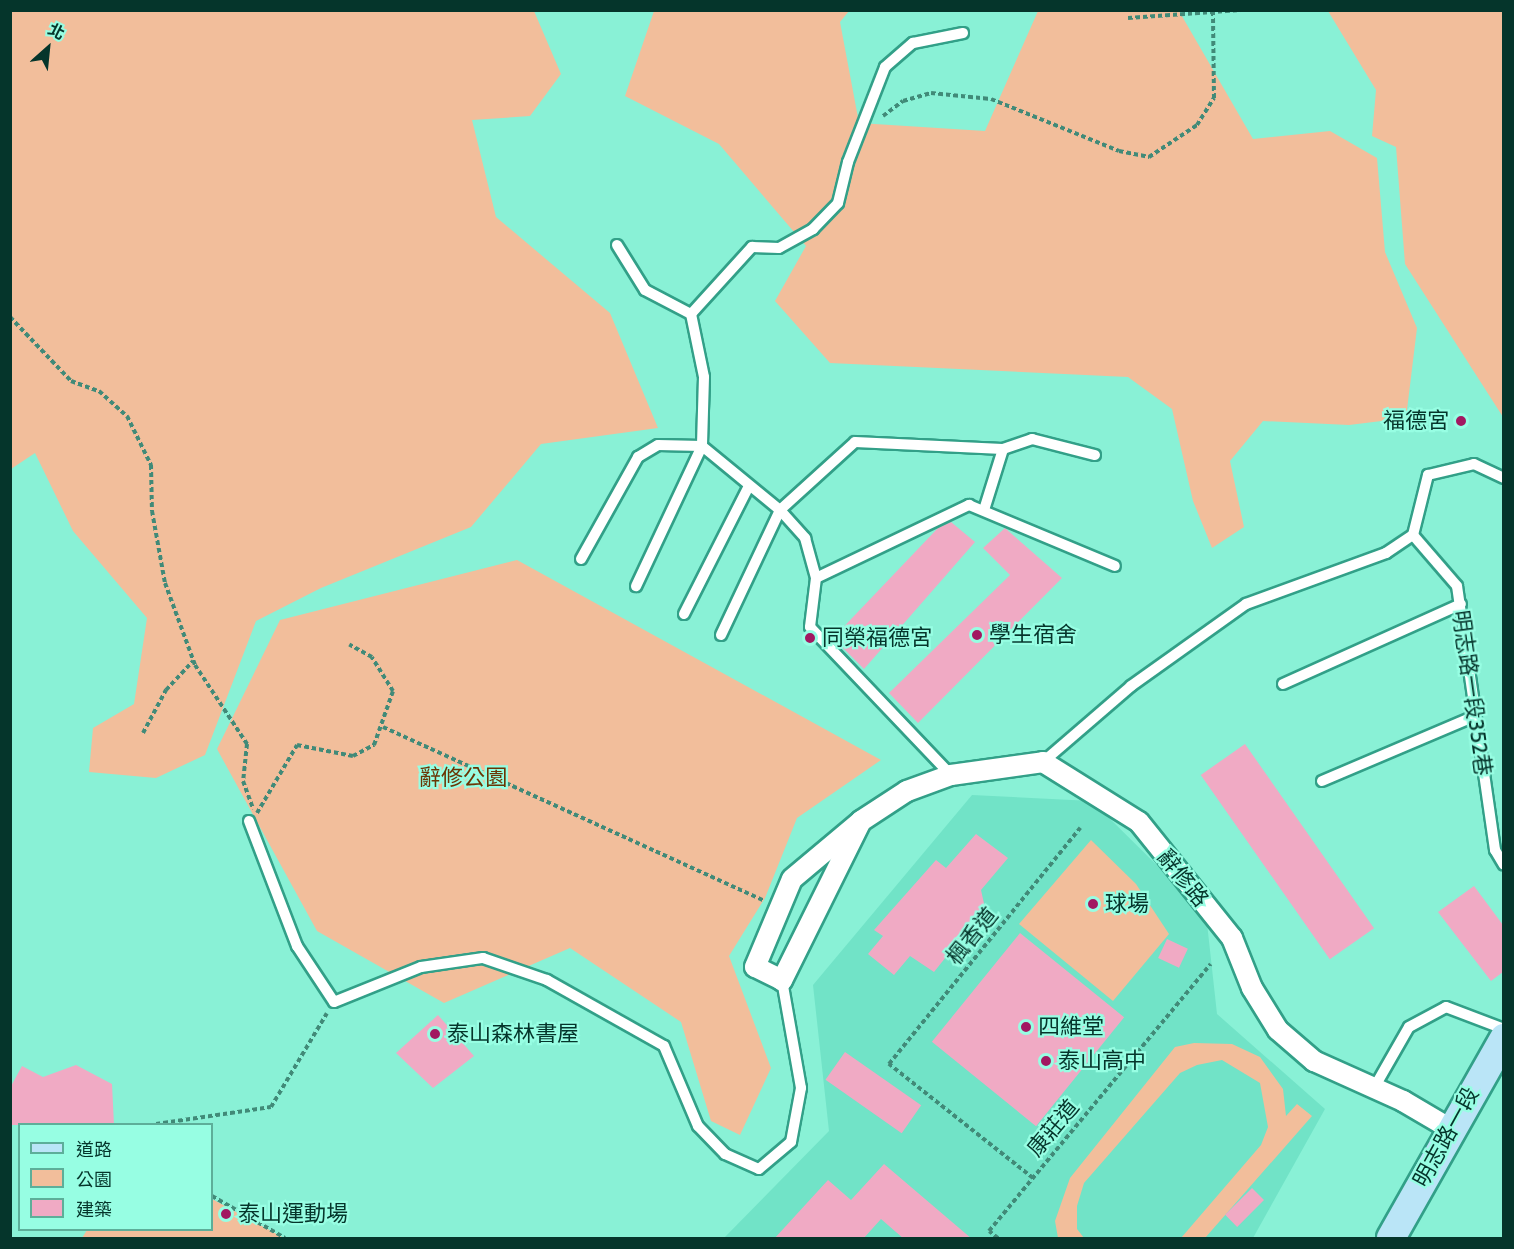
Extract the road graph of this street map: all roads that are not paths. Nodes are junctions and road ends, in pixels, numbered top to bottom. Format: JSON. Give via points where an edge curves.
{"nodes":[{"id":1,"x":963,"y":33,"type":"dead end"},
{"id":2,"x":617,"y":245,"type":"dead end"},
{"id":3,"x":691,"y":314,"type":"junction"},
{"id":4,"x":702,"y":446,"type":"junction"},
{"id":5,"x":1004,"y":449,"type":"junction"},
{"id":6,"x":1095,"y":455,"type":"dead end"},
{"id":7,"x":1503,"y":478,"type":"edge"},
{"id":8,"x":748,"y":488,"type":"junction"},
{"id":9,"x":780,"y":510,"type":"junction"},
{"id":10,"x":984,"y":510,"type":"junction"},
{"id":11,"x":1413,"y":535,"type":"junction"},
{"id":12,"x":581,"y":559,"type":"dead end"},
{"id":13,"x":1115,"y":566,"type":"dead end"},
{"id":14,"x":816,"y":578,"type":"junction"},
{"id":15,"x":636,"y":586,"type":"dead end"},
{"id":16,"x":1461,"y":604,"type":"junction"},
{"id":17,"x":684,"y":614,"type":"dead end"},
{"id":18,"x":721,"y":635,"type":"dead end"},
{"id":19,"x":1283,"y":684,"type":"dead end"},
{"id":20,"x":1473,"y":717,"type":"junction"},
{"id":21,"x":1043,"y":762,"type":"junction"},
{"id":22,"x":951,"y":775,"type":"junction"},
{"id":23,"x":1322,"y":782,"type":"dead end"},
{"id":24,"x":252,"y":818,"type":"road end"},
{"id":25,"x":861,"y":821,"type":"junction"},
{"id":26,"x":1503,"y":865,"type":"edge"},
{"id":27,"x":782,"y":980,"type":"junction"},
{"id":28,"x":1503,"y":1029,"type":"edge"},
{"id":29,"x":1499,"y":1055,"type":"edge"},
{"id":30,"x":1374,"y":1088,"type":"junction"},
{"id":31,"x":1449,"y":1128,"type":"junction"},
{"id":32,"x":1391,"y":1239,"type":"edge"}],
"edges":[{"from":1,"to":3,"type":"lane","via":[[913,43],[885,67],[838,203],[813,229],[779,248],[752,247]]},
{"from":2,"to":3,"type":"lane","via":[[645,290]]},
{"from":3,"to":4,"type":"lane","via":[[704,377]]},
{"from":4,"to":8,"type":"lane"},
{"from":4,"to":12,"type":"lane","via":[[658,445],[638,457]]},
{"from":4,"to":15,"type":"lane"},
{"from":5,"to":6,"type":"lane","via":[[1032,439]]},
{"from":5,"to":9,"type":"lane","via":[[855,442]]},
{"from":5,"to":10,"type":"lane"},
{"from":7,"to":11,"type":"lane","via":[[1474,464],[1428,475]]},
{"from":8,"to":9,"type":"lane"},
{"from":8,"to":17,"type":"lane"},
{"from":9,"to":14,"type":"lane","via":[[805,538]]},
{"from":9,"to":18,"type":"lane"},
{"from":10,"to":13,"type":"lane"},
{"from":10,"to":14,"type":"lane","via":[[969,505]]},
{"from":11,"to":16,"type":"lane","name":"明志路一段352巷","via":[[1457,585]]},
{"from":11,"to":21,"type":"lane","via":[[1386,553],[1246,604],[1131,686]]},
{"from":14,"to":22,"type":"lane","via":[[810,627],[845,670]]},
{"from":16,"to":19,"type":"lane"},
{"from":16,"to":20,"type":"lane","name":"明志路一段352巷"},
{"from":20,"to":23,"type":"lane"},
{"from":20,"to":26,"type":"lane","name":"明志路一段352巷","via":[[1495,850]]},
{"from":21,"to":22,"type":"street"},
{"from":21,"to":30,"type":"street","name":"辭修路","via":[[1138,822],[1232,938],[1252,988],[1278,1030],[1314,1061]]},
{"from":22,"to":25,"type":"street","via":[[907,791]]},
{"from":24,"to":27,"type":"lane","via":[[297,946],[334,1002],[421,968],[483,958],[547,980],[664,1046],[698,1126],[725,1154],[759,1169],[791,1142],[801,1088]]},
{"from":25,"to":27,"type":"street"},
{"from":25,"to":27,"type":"street","via":[[800,869],[778,908],[753,962]]},
{"from":28,"to":30,"type":"lane","via":[[1446,1007],[1409,1027]]},
{"from":29,"to":31,"type":"main road","name":"明志路一段"},
{"from":30,"to":31,"type":"street","name":"辭修路"},
{"from":31,"to":32,"type":"main road","name":"明志路一段"}]}
